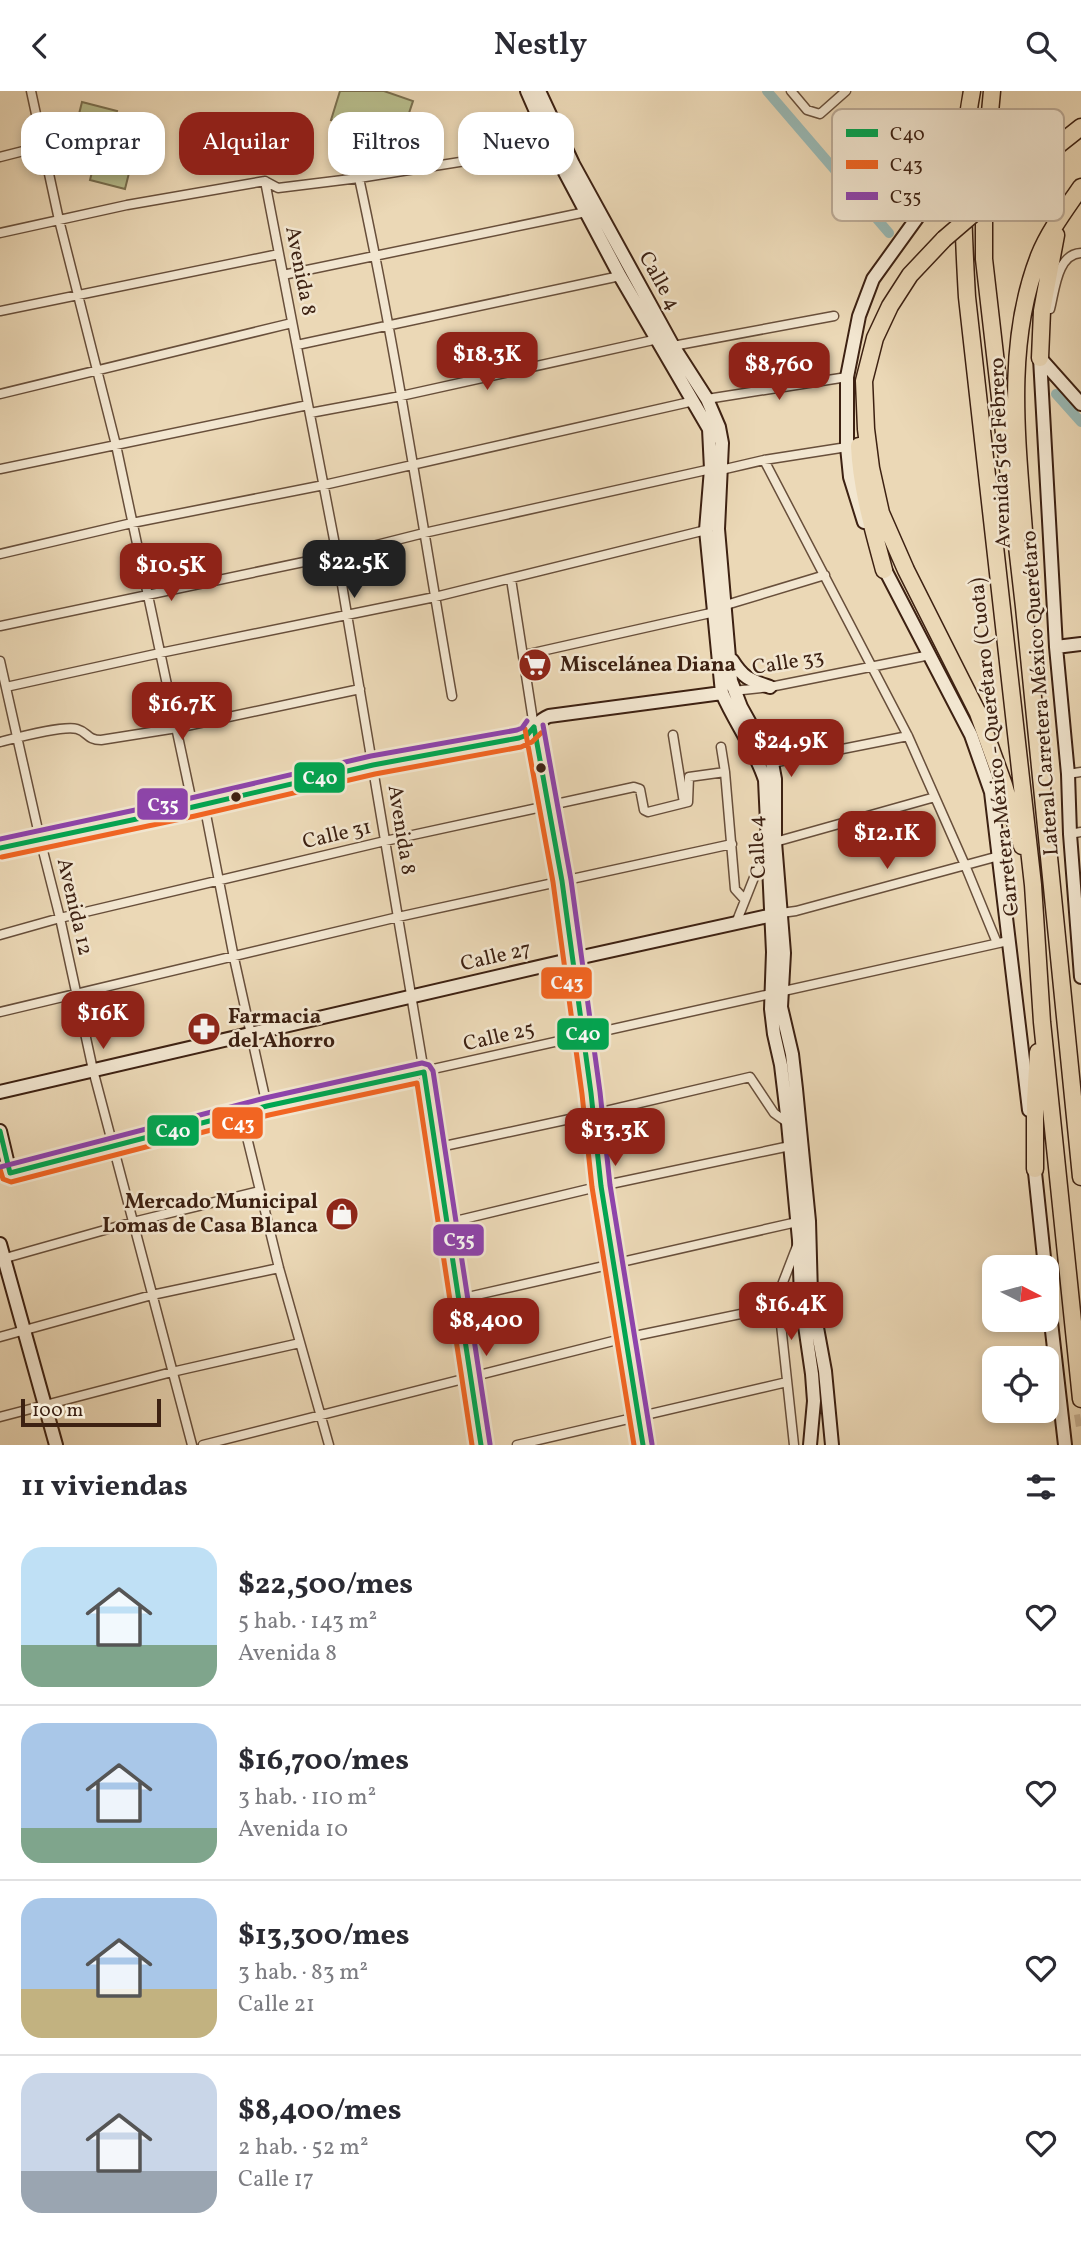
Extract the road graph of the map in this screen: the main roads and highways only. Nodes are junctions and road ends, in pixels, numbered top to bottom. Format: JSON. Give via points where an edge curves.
{"nodes":[{"id":1,"x":527,"y":91,"type":"edge"},
{"id":2,"x":539,"y":91,"type":"edge"},
{"id":3,"x":972,"y":91,"type":"edge"},
{"id":4,"x":992,"y":91,"type":"edge"},
{"id":5,"x":969,"y":109,"type":"edge"},
{"id":6,"x":990,"y":109,"type":"edge"},
{"id":7,"x":538,"y":112,"type":"edge"},
{"id":8,"x":546,"y":112,"type":"edge"},
{"id":9,"x":1081,"y":127,"type":"edge"},
{"id":10,"x":1064,"y":140,"type":"edge"},
{"id":11,"x":570,"y":175,"type":"edge"},
{"id":12,"x":574,"y":175,"type":"edge"},
{"id":13,"x":1081,"y":187,"type":"edge"},
{"id":14,"x":1064,"y":211,"type":"edge"},
{"id":15,"x":915,"y":221,"type":"edge"},
{"id":16,"x":963,"y":221,"type":"edge"},
{"id":17,"x":965,"y":221,"type":"edge"},
{"id":18,"x":984,"y":221,"type":"edge"},
{"id":19,"x":1057,"y":221,"type":"edge"},
{"id":20,"x":1058,"y":221,"type":"edge"},
{"id":21,"x":1040,"y":358,"type":"junction"},
{"id":22,"x":864,"y":381,"type":"junction"},
{"id":23,"x":700,"y":400,"type":"junction"},
{"id":24,"x":1081,"y":404,"type":"edge"},
{"id":25,"x":716,"y":470,"type":"junction"},
{"id":26,"x":884,"y":570,"type":"junction"},
{"id":27,"x":1024,"y":607,"type":"junction"},
{"id":28,"x":720,"y":608,"type":"junction"},
{"id":29,"x":1081,"y":644,"type":"edge"},
{"id":30,"x":1056,"y":647,"type":"junction"},
{"id":31,"x":730,"y":657,"type":"junction"},
{"id":32,"x":770,"y":688,"type":"road end"},
{"id":33,"x":728,"y":692,"type":"junction"},
{"id":34,"x":1075,"y":773,"type":"edge"},
{"id":35,"x":1075,"y":833,"type":"edge"},
{"id":36,"x":0,"y":848,"type":"edge"},
{"id":37,"x":1033,"y":885,"type":"junction"},
{"id":38,"x":1078,"y":904,"type":"edge"},
{"id":39,"x":776,"y":914,"type":"junction"},
{"id":40,"x":1081,"y":977,"type":"edge"},
{"id":41,"x":777,"y":993,"type":"junction"},
{"id":42,"x":1064,"y":1018,"type":"junction"},
{"id":43,"x":1042,"y":1022,"type":"junction"},
{"id":44,"x":1081,"y":1091,"type":"edge"},
{"id":45,"x":0,"y":1092,"type":"edge"},
{"id":46,"x":0,"y":1131,"type":"edge"},
{"id":47,"x":1035,"y":1168,"type":"junction"},
{"id":48,"x":5,"y":1174,"type":"edge"},
{"id":49,"x":1081,"y":1177,"type":"edge"},
{"id":50,"x":0,"y":1244,"type":"edge"},
{"id":51,"x":1044,"y":1255,"type":"edge"},
{"id":52,"x":2,"y":1259,"type":"edge"},
{"id":53,"x":1055,"y":1332,"type":"edge"},
{"id":54,"x":1081,"y":1399,"type":"edge"},
{"id":55,"x":56,"y":1445,"type":"edge"},
{"id":56,"x":810,"y":1445,"type":"edge"},
{"id":57,"x":832,"y":1445,"type":"edge"},
{"id":58,"x":1065,"y":1445,"type":"edge"}],
"edges":[{"from":1,"to":7,"type":"main road","name":"Calle 4"},
{"from":2,"to":8,"type":"main road","name":"Calle 4"},
{"from":3,"to":5,"type":"highway","name":"Carretera México - Querétaro (Cuota)"},
{"from":4,"to":6,"type":"highway","name":"Carretera México - Querétaro (Cuota)"},
{"from":9,"to":10,"type":"highway","bridge":true},
{"from":11,"to":23,"type":"main road","name":"Calle 4","via":[[620,276]]},
{"from":12,"to":23,"type":"main road","name":"Calle 4"},
{"from":13,"to":14,"type":"highway","name":"Avenida 5 de Febrero"},
{"from":15,"to":26,"type":"main road","via":[[873,279],[859,316],[847,377],[850,477]]},
{"from":16,"to":37,"type":"highway","name":"Carretera México - Querétaro (Cuota)","via":[[967,297]]},
{"from":17,"to":22,"type":"highway","bridge":true,"via":[[910,275],[890,306],[875,338]]},
{"from":18,"to":27,"type":"highway","name":"Carretera México - Querétaro (Cuota)","via":[[984,259]]},
{"from":19,"to":27,"type":"highway","name":"Avenida 5 de Febrero","via":[[1040,255],[1025,302],[1017,361],[1026,551]]},
{"from":20,"to":21,"type":"highway","via":[[1042,311]]},
{"from":21,"to":24,"type":"main road"},
{"from":21,"to":30,"type":"main road","name":"Lateral Carretera México Querétaro"},
{"from":22,"to":26,"type":"highway","via":[[858,433],[860,474]]},
{"from":22,"to":37,"type":"highway","via":[[866,429],[881,513],[978,713]]},
{"from":23,"to":25,"type":"main road","name":"Calle 4"},
{"from":25,"to":28,"type":"main road","name":"Calle 4"},
{"from":25,"to":28,"type":"main road","name":"Calle 4","via":[[706,530]]},
{"from":26,"to":47,"type":"main road","via":[[971,735],[991,792],[1003,942],[1024,1056]]},
{"from":27,"to":42,"type":"highway","name":"Carretera México - Querétaro (Cuota)"},
{"from":28,"to":31,"type":"main road","name":"Calle 4"},
{"from":28,"to":33,"type":"main road","name":"Calle 4"},
{"from":29,"to":30,"type":"main road"},
{"from":30,"to":34,"type":"main road","name":"Lateral Carretera México Querétaro"},
{"from":31,"to":32,"type":"main road","via":[[747,679]]},
{"from":31,"to":33,"type":"main road","name":"Calle 4"},
{"from":33,"to":36,"type":"main road","name":"Calle 33","via":[[549,716],[519,738],[373,765]]},
{"from":33,"to":39,"type":"main road","name":"Calle 4","via":[[729,709],[765,780]]},
{"from":33,"to":39,"type":"main road","name":"Calle 4","via":[[772,763]]},
{"from":34,"to":35,"type":"main road","name":"Lateral Carretera México Querétaro"},
{"from":35,"to":38,"type":"main road","name":"Lateral Carretera México Querétaro"},
{"from":37,"to":43,"type":"highway","name":"Carretera México - Querétaro (Cuota)"},
{"from":38,"to":40,"type":"main road","name":"Lateral Carretera México Querétaro"},
{"from":39,"to":41,"type":"main road","name":"Calle 4","via":[[784,953]]},
{"from":39,"to":45,"type":"main road","name":"Calle 27"},
{"from":41,"to":56,"type":"main road","name":"Calle 4","via":[[774,1034],[788,1123],[813,1388]]},
{"from":41,"to":57,"type":"main road","name":"Calle 4","via":[[792,1054],[812,1258],[811,1295]]},
{"from":42,"to":44,"type":"highway"},
{"from":42,"to":49,"type":"highway","name":"Carretera México - Querétaro (Cuota)"},
{"from":43,"to":47,"type":"highway","via":[[1036,1072]]},
{"from":43,"to":54,"type":"highway","name":"Carretera México - Querétaro (Cuota)"},
{"from":46,"to":48,"type":"main road"},
{"from":47,"to":51,"type":"main road"},
{"from":50,"to":52,"type":"main road"},
{"from":52,"to":55,"type":"main road"},
{"from":53,"to":58,"type":"main road","via":[[1069,1422]]}]}
